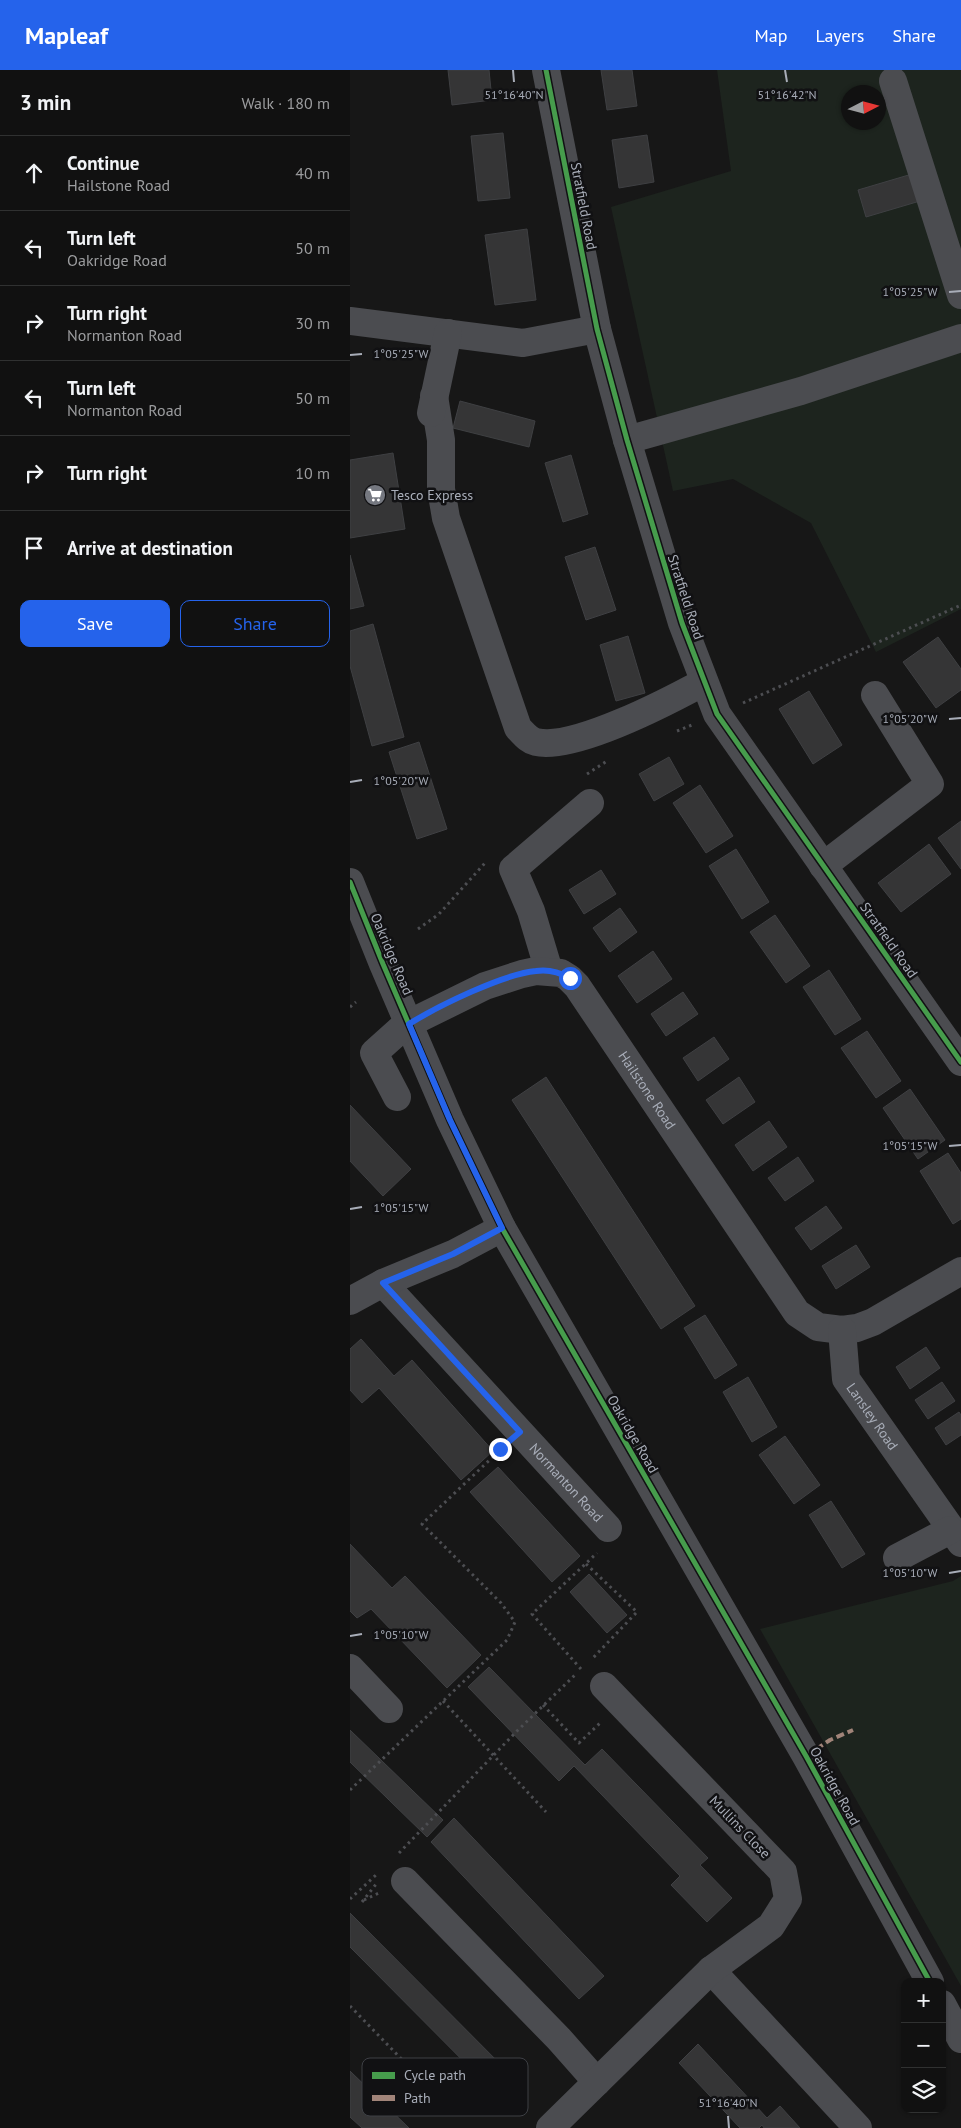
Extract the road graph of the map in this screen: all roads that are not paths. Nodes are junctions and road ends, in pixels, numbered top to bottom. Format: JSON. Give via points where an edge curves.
{"nodes":[{"id":1,"x":546,"y":70,"type":"edge"},
{"id":2,"x":893,"y":81,"type":"dead end"},
{"id":3,"x":961,"y":295,"type":"edge"},
{"id":4,"x":350,"y":321,"type":"edge"},
{"id":5,"x":597,"y":329,"type":"junction"},
{"id":6,"x":448,"y":333,"type":"junction"},
{"id":7,"x":961,"y":338,"type":"edge"},
{"id":8,"x":434,"y":396,"type":"junction"},
{"id":9,"x":627,"y":440,"type":"junction"},
{"id":10,"x":429,"y":505,"type":"dead end"},
{"id":11,"x":704,"y":682,"type":"junction"},
{"id":12,"x":875,"y":695,"type":"dead end"},
{"id":13,"x":590,"y":803,"type":"dead end"},
{"id":14,"x":823,"y":866,"type":"junction"},
{"id":15,"x":350,"y":882,"type":"edge"},
{"id":16,"x":548,"y":970,"type":"junction"},
{"id":17,"x":406,"y":1026,"type":"junction"},
{"id":18,"x":961,"y":1062,"type":"edge"},
{"id":19,"x":397,"y":1097,"type":"dead end"},
{"id":20,"x":502,"y":1228,"type":"junction"},
{"id":21,"x":961,"y":1271,"type":"edge"},
{"id":22,"x":383,"y":1283,"type":"junction"},
{"id":23,"x":350,"y":1301,"type":"edge"},
{"id":24,"x":842,"y":1330,"type":"junction"},
{"id":25,"x":956,"y":1536,"type":"edge"},
{"id":26,"x":604,"y":1539,"type":"road end"},
{"id":27,"x":897,"y":1558,"type":"dead end"},
{"id":28,"x":350,"y":1668,"type":"edge"},
{"id":29,"x":604,"y":1686,"type":"dead end"},
{"id":30,"x":389,"y":1709,"type":"dead end"},
{"id":31,"x":405,"y":1881,"type":"dead end"},
{"id":32,"x":712,"y":1970,"type":"junction"},
{"id":33,"x":928,"y":1978,"type":"edge"},
{"id":34,"x":946,"y":2011,"type":"edge"},
{"id":35,"x":961,"y":2039,"type":"edge"},
{"id":36,"x":597,"y":2082,"type":"junction"},
{"id":37,"x":550,"y":2128,"type":"edge"},
{"id":38,"x":858,"y":2128,"type":"edge"}],
"edges":[{"from":1,"to":5,"type":"street","name":"Stratfield Road"},
{"from":2,"to":3,"type":"street"},
{"from":4,"to":6,"type":"street"},
{"from":5,"to":6,"type":"street","via":[[523,343]]},
{"from":5,"to":9,"type":"street","name":"Stratfield Road"},
{"from":6,"to":8,"type":"street"},
{"from":7,"to":9,"type":"street","via":[[801,391]]},
{"from":8,"to":10,"type":"street","via":[[430,418]]},
{"from":8,"to":11,"type":"street","via":[[441,440],[441,489],[446,518],[518,728],[537,742],[590,734]]},
{"from":9,"to":11,"type":"street","name":"Stratfield Road","via":[[682,623]]},
{"from":11,"to":14,"type":"street","name":"Stratfield Road","via":[[717,714]]},
{"from":12,"to":14,"type":"street","via":[[930,784]]},
{"from":13,"to":16,"type":"street","via":[[513,868]]},
{"from":14,"to":18,"type":"street","name":"Stratfield Road"},
{"from":15,"to":17,"type":"street","name":"Oakridge Road"},
{"from":16,"to":17,"type":"street","via":[[522,974],[485,986]]},
{"from":16,"to":24,"type":"street","name":"Hailstone Road","via":[[561,973],[577,986],[797,1313],[818,1327]]},
{"from":17,"to":19,"type":"street","via":[[374,1053]]},
{"from":17,"to":20,"type":"street","name":"Oakridge Road"},
{"from":20,"to":22,"type":"street","via":[[453,1254]]},
{"from":20,"to":33,"type":"street","name":"Oakridge Road","via":[[806,1756]]},
{"from":21,"to":24,"type":"street","via":[[873,1322]]},
{"from":22,"to":23,"type":"street"},
{"from":22,"to":26,"type":"street","name":"Normanton Road","via":[[520,1432]]},
{"from":24,"to":25,"type":"street","name":"Lansley Road","via":[[846,1379]]},
{"from":25,"to":27,"type":"street","name":"Lansley Road"},
{"from":28,"to":30,"type":"street"},
{"from":29,"to":32,"type":"street","name":"Mullins Close","via":[[784,1872],[788,1899],[771,1926]]},
{"from":31,"to":36,"type":"street","via":[[560,2039]]},
{"from":32,"to":36,"type":"street","name":"Mullins Close"},
{"from":32,"to":38,"type":"street"},
{"from":34,"to":35,"type":"street"},
{"from":36,"to":37,"type":"street","name":"Mullins Close"}]}
